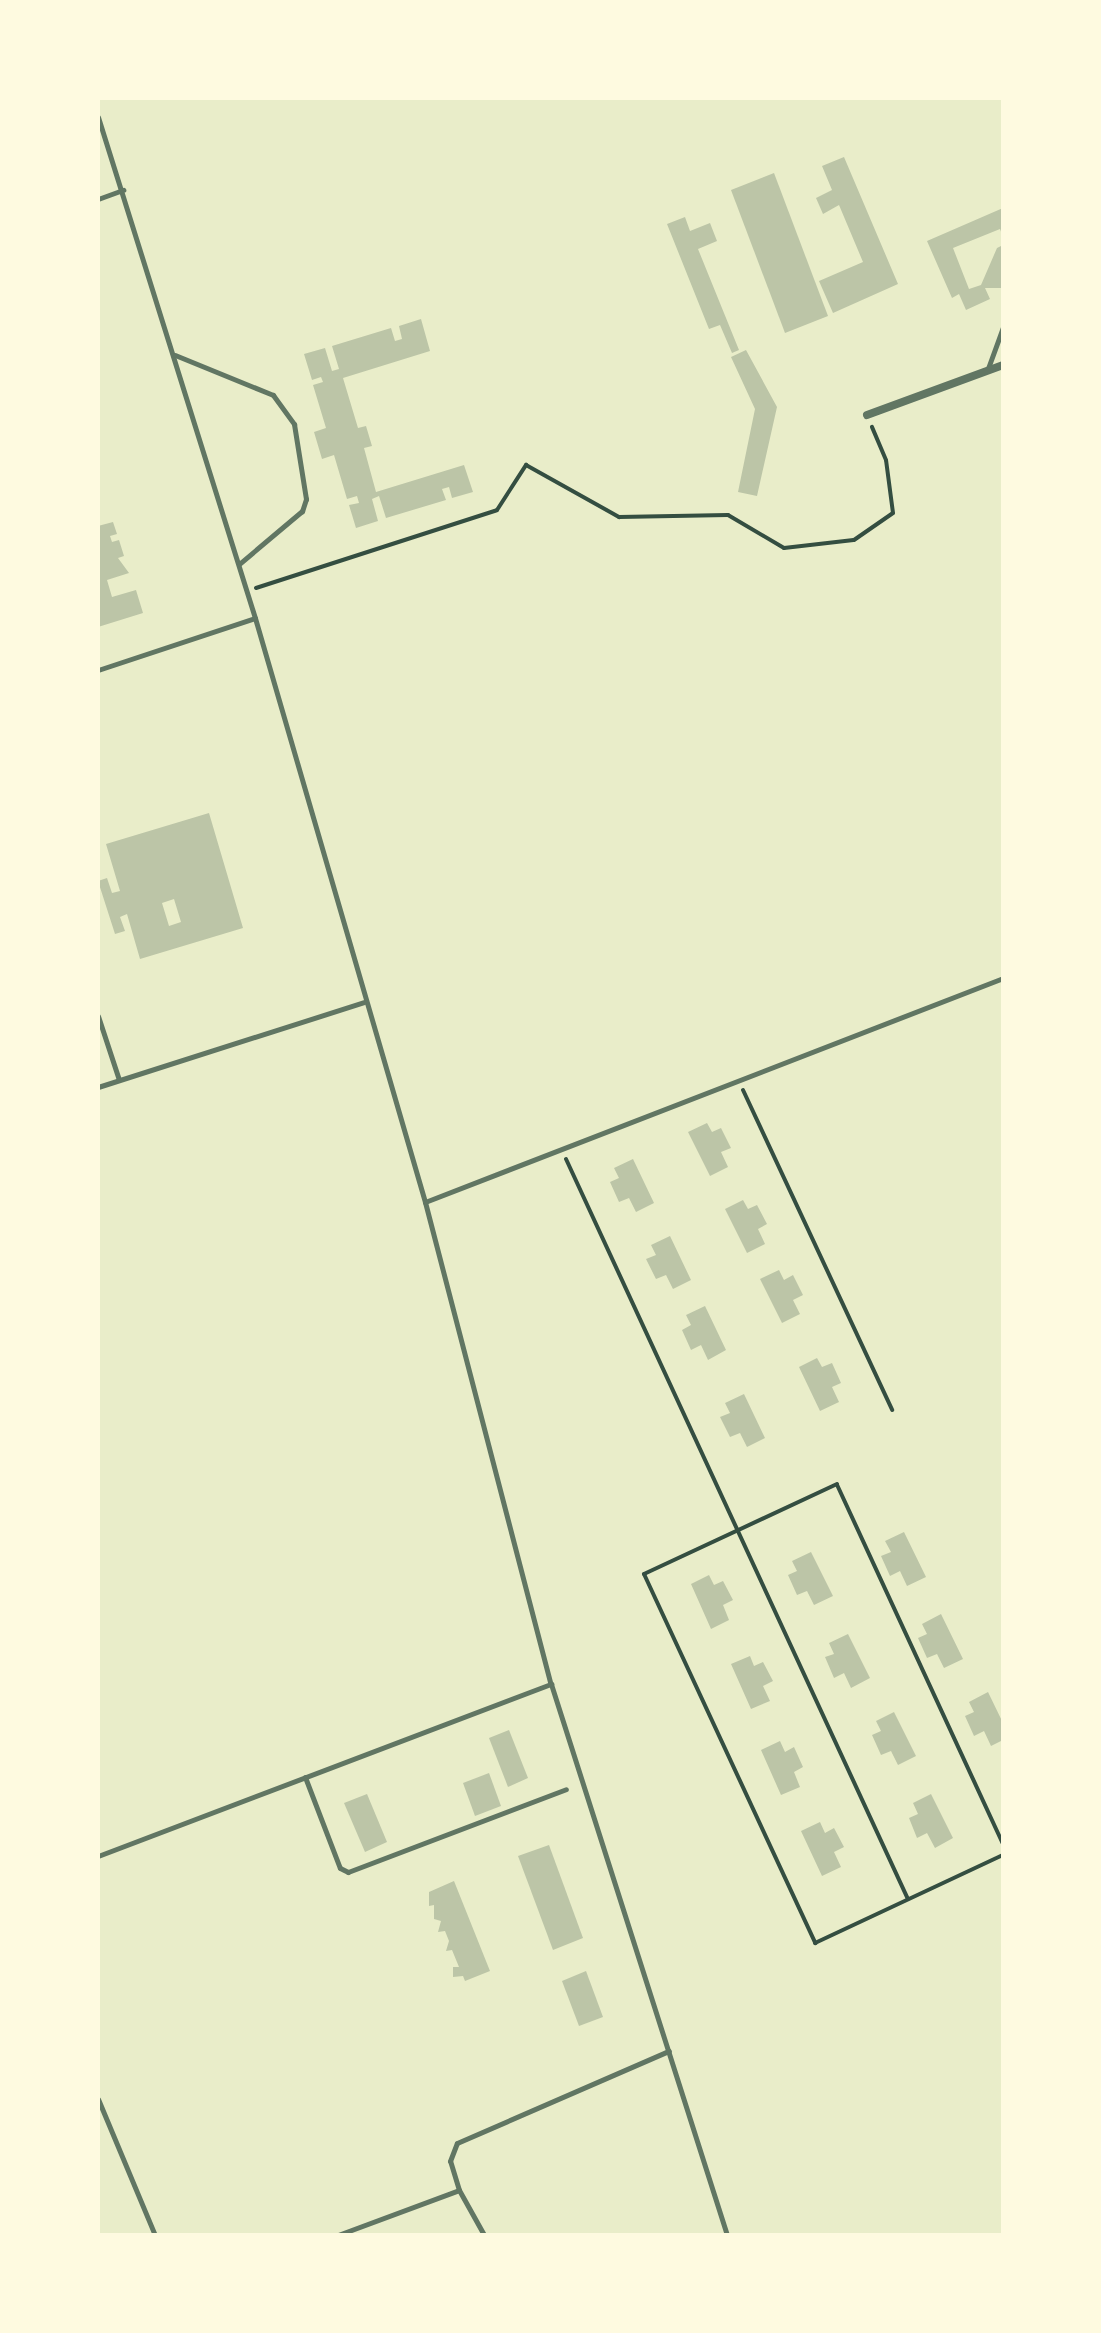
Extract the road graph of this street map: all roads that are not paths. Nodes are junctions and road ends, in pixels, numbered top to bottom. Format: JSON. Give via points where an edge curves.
{"nodes":[{"id":1,"x":98,"y":117,"type":"edge"},
{"id":2,"x":124,"y":190,"type":"junction"},
{"id":3,"x":98,"y":199,"type":"edge"},
{"id":4,"x":1003,"y":327,"type":"edge"},
{"id":5,"x":174,"y":354,"type":"junction"},
{"id":6,"x":1003,"y":365,"type":"edge"},
{"id":7,"x":987,"y":371,"type":"junction"},
{"id":8,"x":867,"y":415,"type":"road end"},
{"id":9,"x":238,"y":564,"type":"junction"},
{"id":10,"x":255,"y":618,"type":"junction"},
{"id":11,"x":98,"y":670,"type":"edge"},
{"id":12,"x":1003,"y":978,"type":"edge"},
{"id":13,"x":364,"y":1002,"type":"junction"},
{"id":14,"x":98,"y":1016,"type":"edge"},
{"id":15,"x":119,"y":1080,"type":"junction"},
{"id":16,"x":98,"y":1087,"type":"edge"},
{"id":17,"x":425,"y":1202,"type":"junction"},
{"id":18,"x":551,"y":1684,"type":"junction"},
{"id":19,"x":305,"y":1777,"type":"junction"},
{"id":20,"x":566,"y":1789,"type":"dead end"},
{"id":21,"x":98,"y":1856,"type":"edge"},
{"id":22,"x":669,"y":2051,"type":"junction"},
{"id":23,"x":98,"y":2101,"type":"edge"},
{"id":24,"x":459,"y":2190,"type":"junction"},
{"id":25,"x":155,"y":2235,"type":"edge"},
{"id":26,"x":338,"y":2235,"type":"edge"},
{"id":27,"x":484,"y":2235,"type":"edge"},
{"id":28,"x":727,"y":2235,"type":"edge"}],
"edges":[{"from":1,"to":2,"type":"lane"},
{"from":2,"to":3,"type":"lane"},
{"from":2,"to":5,"type":"lane"},
{"from":4,"to":7,"type":"lane"},
{"from":5,"to":9,"type":"lane"},
{"from":5,"to":9,"type":"lane","via":[[273,395],[294,424],[306,499],[302,511]]},
{"from":6,"to":7,"type":"street"},
{"from":7,"to":8,"type":"street"},
{"from":9,"to":10,"type":"lane"},
{"from":10,"to":11,"type":"lane"},
{"from":10,"to":13,"type":"lane"},
{"from":12,"to":17,"type":"lane"},
{"from":13,"to":15,"type":"lane"},
{"from":13,"to":17,"type":"lane"},
{"from":14,"to":15,"type":"lane"},
{"from":15,"to":16,"type":"lane"},
{"from":17,"to":18,"type":"lane"},
{"from":18,"to":19,"type":"lane"},
{"from":18,"to":22,"type":"lane"},
{"from":19,"to":20,"type":"lane","via":[[340,1868],[348,1872]]},
{"from":19,"to":21,"type":"lane"},
{"from":22,"to":24,"type":"lane","via":[[457,2143],[450,2161]]},
{"from":22,"to":28,"type":"lane"},
{"from":23,"to":25,"type":"lane"},
{"from":24,"to":26,"type":"lane"},
{"from":24,"to":27,"type":"lane"}]}
